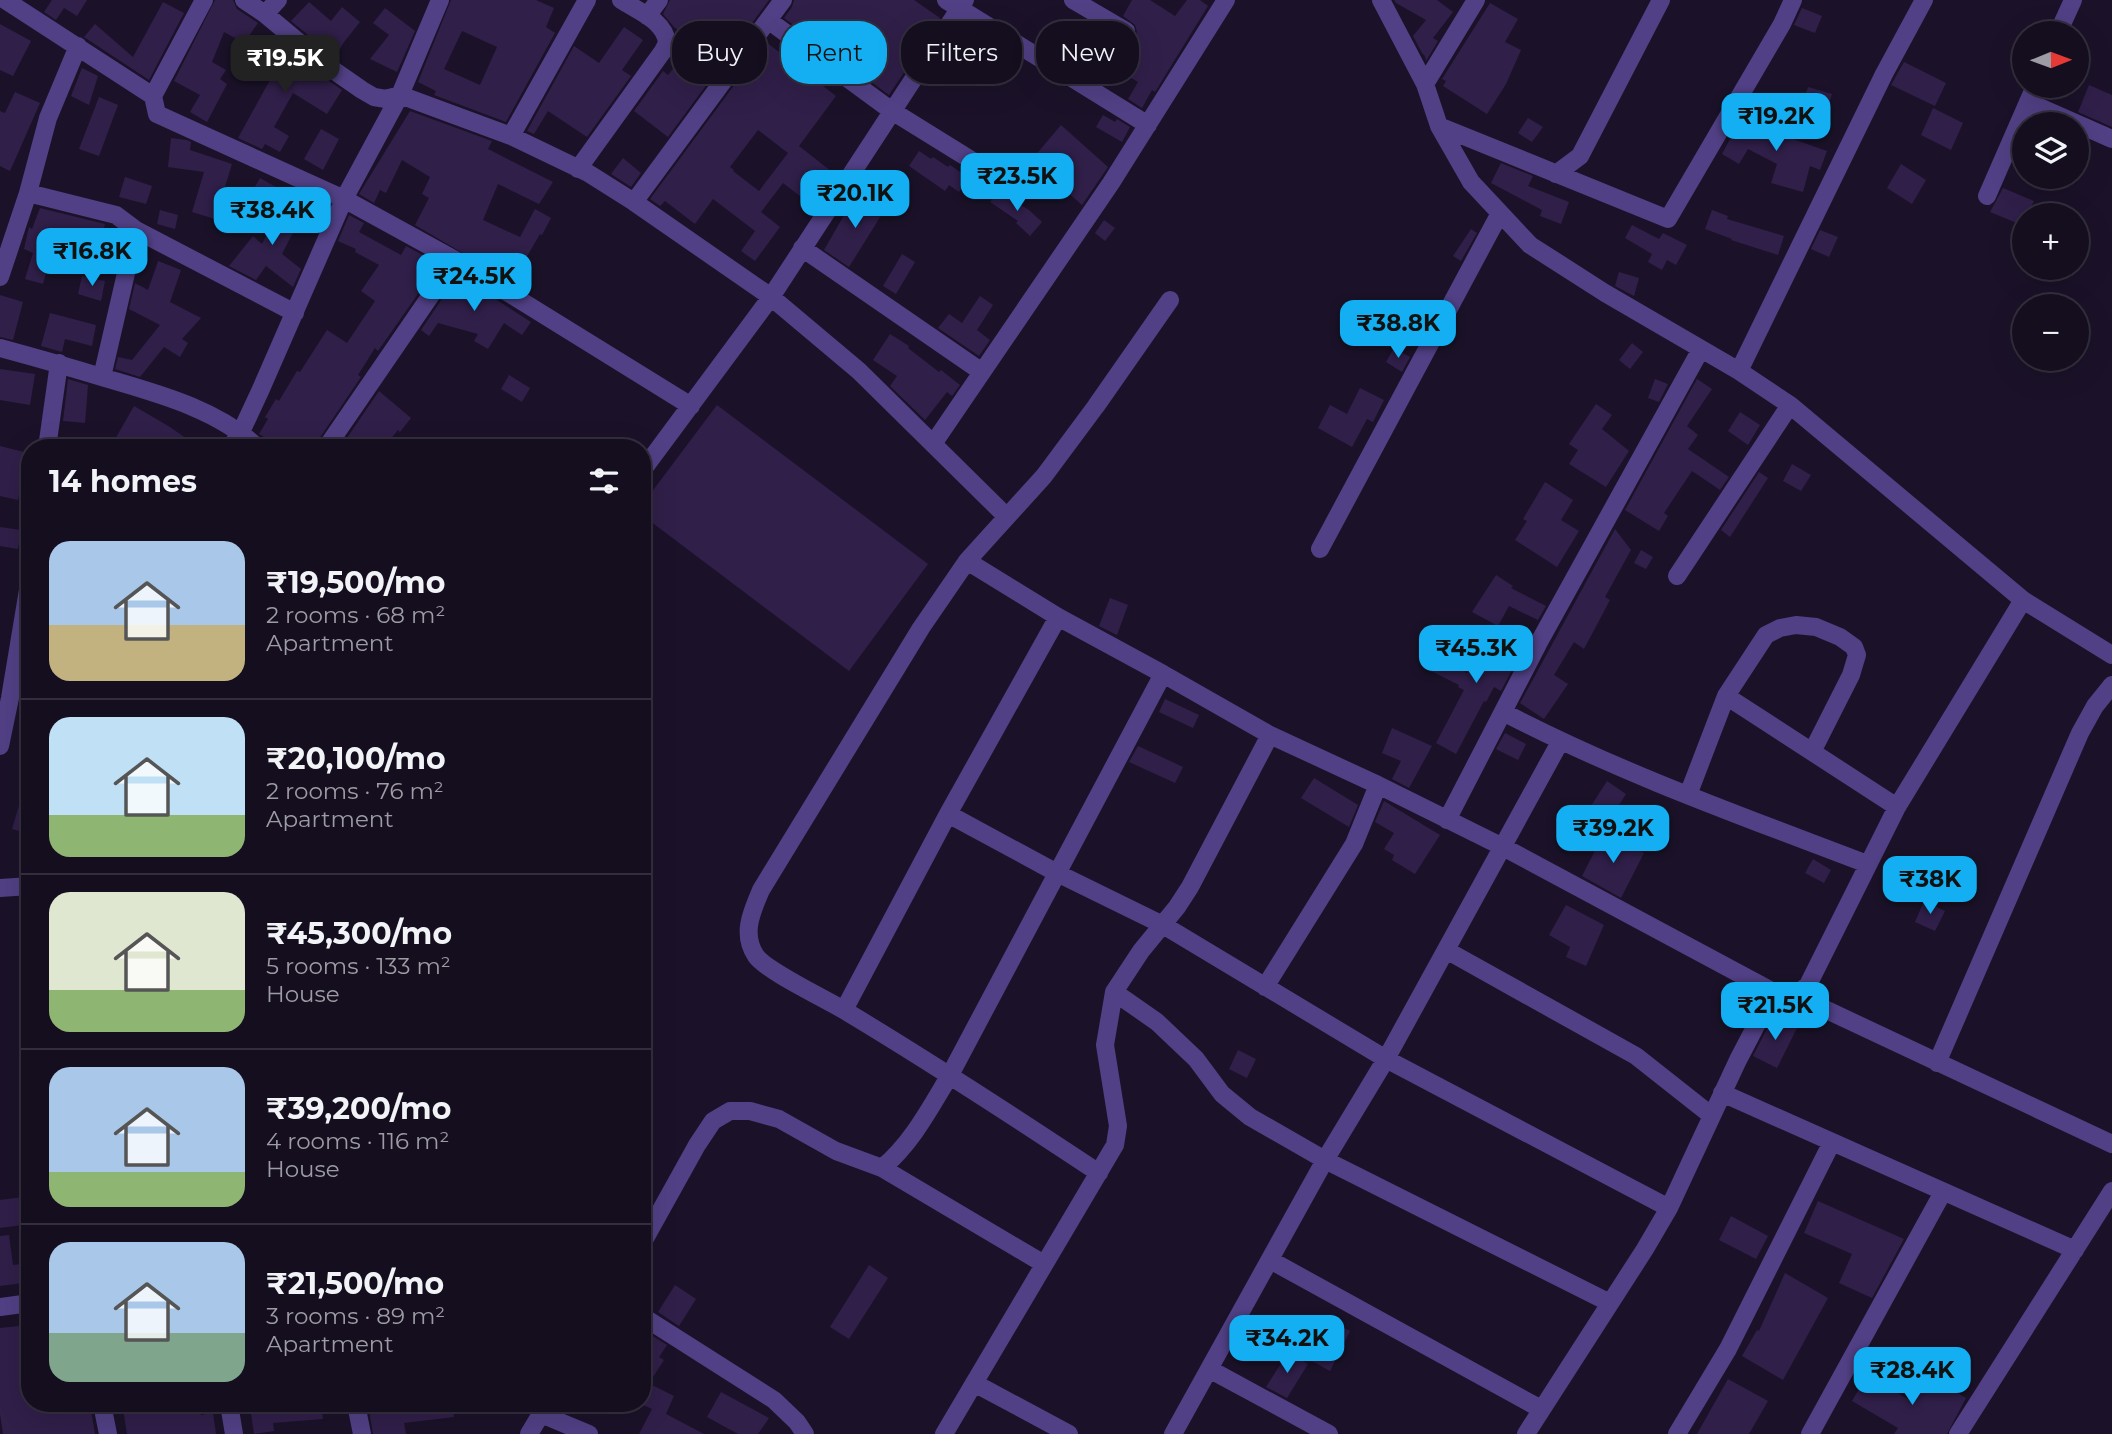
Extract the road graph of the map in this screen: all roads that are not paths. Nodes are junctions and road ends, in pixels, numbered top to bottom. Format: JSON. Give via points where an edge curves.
{"nodes":[{"id":1,"x":5,"y":0,"type":"edge"},
{"id":2,"x":204,"y":0,"type":"edge"},
{"id":3,"x":244,"y":0,"type":"edge"},
{"id":4,"x":278,"y":0,"type":"edge"},
{"id":5,"x":440,"y":0,"type":"edge"},
{"id":6,"x":587,"y":0,"type":"edge"},
{"id":7,"x":621,"y":0,"type":"edge"},
{"id":8,"x":659,"y":0,"type":"edge"},
{"id":9,"x":783,"y":0,"type":"edge"},
{"id":10,"x":1073,"y":0,"type":"edge"},
{"id":11,"x":1226,"y":0,"type":"edge"},
{"id":12,"x":1381,"y":0,"type":"edge"},
{"id":13,"x":1476,"y":0,"type":"edge"},
{"id":14,"x":1661,"y":0,"type":"edge"},
{"id":15,"x":1793,"y":0,"type":"edge"},
{"id":16,"x":1924,"y":0,"type":"edge"},
{"id":17,"x":2073,"y":0,"type":"edge"},
{"id":18,"x":956,"y":3,"type":"edge"},
{"id":19,"x":265,"y":14,"type":"junction"},
{"id":20,"x":647,"y":16,"type":"junction"},
{"id":21,"x":768,"y":20,"type":"junction"},
{"id":22,"x":1109,"y":21,"type":"edge"},
{"id":23,"x":2063,"y":21,"type":"edge"},
{"id":24,"x":78,"y":46,"type":"junction"},
{"id":25,"x":1425,"y":84,"type":"junction"},
{"id":26,"x":400,"y":95,"type":"junction"},
{"id":27,"x":153,"y":96,"type":"junction"},
{"id":28,"x":2029,"y":98,"type":"edge"},
{"id":29,"x":2038,"y":98,"type":"edge"},
{"id":30,"x":892,"y":111,"type":"junction"},
{"id":31,"x":1148,"y":125,"type":"junction"},
{"id":32,"x":1439,"y":126,"type":"junction"},
{"id":33,"x":511,"y":136,"type":"junction"},
{"id":34,"x":2112,"y":139,"type":"edge"},
{"id":35,"x":578,"y":169,"type":"junction"},
{"id":36,"x":1556,"y":174,"type":"junction"},
{"id":37,"x":1018,"y":189,"type":"dead end"},
{"id":38,"x":28,"y":193,"type":"junction"},
{"id":39,"x":1987,"y":196,"type":"dead end"},
{"id":40,"x":344,"y":199,"type":"junction"},
{"id":41,"x":634,"y":202,"type":"junction"},
{"id":42,"x":1500,"y":213,"type":"junction"},
{"id":43,"x":136,"y":230,"type":"junction"},
{"id":44,"x":802,"y":248,"type":"junction"},
{"id":45,"x":455,"y":260,"type":"junction"},
{"id":46,"x":0,"y":277,"type":"edge"},
{"id":47,"x":771,"y":297,"type":"junction"},
{"id":48,"x":1170,"y":300,"type":"dead end"},
{"id":49,"x":295,"y":313,"type":"junction"},
{"id":50,"x":0,"y":348,"type":"edge"},
{"id":51,"x":1701,"y":349,"type":"junction"},
{"id":52,"x":59,"y":363,"type":"junction"},
{"id":53,"x":1739,"y":371,"type":"junction"},
{"id":54,"x":982,"y":372,"type":"junction"},
{"id":55,"x":102,"y":377,"type":"junction"},
{"id":56,"x":1790,"y":405,"type":"junction"},
{"id":57,"x":691,"y":406,"type":"junction"},
{"id":58,"x":241,"y":432,"type":"junction"},
{"id":59,"x":48,"y":439,"type":"edge"},
{"id":60,"x":236,"y":439,"type":"edge"},
{"id":61,"x":248,"y":439,"type":"edge"},
{"id":62,"x":332,"y":439,"type":"edge"},
{"id":63,"x":933,"y":444,"type":"junction"},
{"id":64,"x":651,"y":459,"type":"edge"},
{"id":65,"x":1007,"y":517,"type":"junction"},
{"id":66,"x":1320,"y":549,"type":"dead end"},
{"id":67,"x":967,"y":561,"type":"junction"},
{"id":68,"x":1677,"y":576,"type":"dead end"},
{"id":69,"x":2023,"y":600,"type":"junction"},
{"id":70,"x":1058,"y":617,"type":"junction"},
{"id":71,"x":21,"y":632,"type":"edge"},
{"id":72,"x":2112,"y":655,"type":"edge"},
{"id":73,"x":1163,"y":674,"type":"junction"},
{"id":74,"x":2112,"y":685,"type":"edge"},
{"id":75,"x":1726,"y":696,"type":"junction"},
{"id":76,"x":1503,"y":712,"type":"junction"},
{"id":77,"x":1270,"y":735,"type":"junction"},
{"id":78,"x":1560,"y":742,"type":"junction"},
{"id":79,"x":0,"y":746,"type":"edge"},
{"id":80,"x":1812,"y":752,"type":"junction"},
{"id":81,"x":1378,"y":785,"type":"junction"},
{"id":82,"x":1688,"y":795,"type":"junction"},
{"id":83,"x":1897,"y":807,"type":"junction"},
{"id":84,"x":948,"y":814,"type":"junction"},
{"id":85,"x":1447,"y":820,"type":"junction"},
{"id":86,"x":1503,"y":847,"type":"junction"},
{"id":87,"x":1867,"y":864,"type":"junction"},
{"id":88,"x":1057,"y":873,"type":"junction"},
{"id":89,"x":0,"y":888,"type":"edge"},
{"id":90,"x":21,"y":888,"type":"edge"},
{"id":91,"x":1163,"y":925,"type":"junction"},
{"id":92,"x":1446,"y":950,"type":"junction"},
{"id":93,"x":1265,"y":987,"type":"junction"},
{"id":94,"x":1114,"y":992,"type":"junction"},
{"id":95,"x":1790,"y":994,"type":"junction"},
{"id":96,"x":844,"y":1010,"type":"junction"},
{"id":97,"x":1386,"y":1059,"type":"junction"},
{"id":98,"x":1937,"y":1063,"type":"junction"},
{"id":99,"x":950,"y":1075,"type":"junction"},
{"id":100,"x":1722,"y":1093,"type":"junction"},
{"id":101,"x":1712,"y":1116,"type":"junction"},
{"id":102,"x":1832,"y":1142,"type":"junction"},
{"id":103,"x":2112,"y":1144,"type":"edge"},
{"id":104,"x":1325,"y":1160,"type":"junction"},
{"id":105,"x":882,"y":1168,"type":"junction"},
{"id":106,"x":1100,"y":1173,"type":"junction"},
{"id":107,"x":2112,"y":1191,"type":"edge"},
{"id":108,"x":1943,"y":1192,"type":"junction"},
{"id":109,"x":1669,"y":1208,"type":"junction"},
{"id":110,"x":651,"y":1228,"type":"edge"},
{"id":111,"x":2075,"y":1250,"type":"junction"},
{"id":112,"x":1270,"y":1260,"type":"junction"},
{"id":113,"x":1044,"y":1264,"type":"junction"},
{"id":114,"x":1611,"y":1303,"type":"junction"},
{"id":115,"x":21,"y":1304,"type":"edge"},
{"id":116,"x":0,"y":1307,"type":"edge"},
{"id":117,"x":651,"y":1322,"type":"edge"},
{"id":118,"x":1209,"y":1369,"type":"junction"},
{"id":119,"x":974,"y":1383,"type":"junction"},
{"id":120,"x":1541,"y":1409,"type":"junction"},
{"id":121,"x":104,"y":1412,"type":"edge"},
{"id":122,"x":230,"y":1412,"type":"edge"},
{"id":123,"x":358,"y":1412,"type":"edge"},
{"id":124,"x":542,"y":1412,"type":"edge"},
{"id":125,"x":549,"y":1412,"type":"edge"},
{"id":126,"x":108,"y":1434,"type":"edge"},
{"id":127,"x":234,"y":1434,"type":"edge"},
{"id":128,"x":362,"y":1434,"type":"edge"},
{"id":129,"x":529,"y":1434,"type":"edge"},
{"id":130,"x":589,"y":1434,"type":"edge"},
{"id":131,"x":805,"y":1434,"type":"edge"},
{"id":132,"x":944,"y":1434,"type":"edge"},
{"id":133,"x":1069,"y":1434,"type":"edge"},
{"id":134,"x":1173,"y":1434,"type":"edge"},
{"id":135,"x":1329,"y":1434,"type":"edge"},
{"id":136,"x":1525,"y":1434,"type":"edge"},
{"id":137,"x":1677,"y":1434,"type":"edge"},
{"id":138,"x":1810,"y":1434,"type":"edge"},
{"id":139,"x":1958,"y":1434,"type":"edge"}],
"edges":[{"from":1,"to":24,"type":"street"},
{"from":2,"to":27,"type":"street"},
{"from":3,"to":19,"type":"street"},
{"from":4,"to":19,"type":"street"},
{"from":5,"to":26,"type":"street"},
{"from":6,"to":33,"type":"street"},
{"from":7,"to":20,"type":"street"},
{"from":8,"to":20,"type":"street"},
{"from":9,"to":21,"type":"street"},
{"from":10,"to":22,"type":"street"},
{"from":11,"to":31,"type":"street"},
{"from":12,"to":25,"type":"street"},
{"from":13,"to":25,"type":"street"},
{"from":14,"to":36,"type":"street","via":[[1580,156]]},
{"from":15,"to":36,"type":"street","via":[[1668,219]]},
{"from":16,"to":53,"type":"street"},
{"from":17,"to":23,"type":"street"},
{"from":18,"to":30,"type":"street"},
{"from":18,"to":31,"type":"street"},
{"from":19,"to":26,"type":"street","via":[[362,90],[386,99]]},
{"from":20,"to":35,"type":"street","via":[[663,30],[667,43]]},
{"from":21,"to":30,"type":"street"},
{"from":21,"to":41,"type":"street"},
{"from":24,"to":27,"type":"street"},
{"from":24,"to":38,"type":"street","via":[[48,118]]},
{"from":25,"to":32,"type":"street"},
{"from":26,"to":33,"type":"street"},
{"from":26,"to":40,"type":"street"},
{"from":27,"to":40,"type":"street","via":[[157,114]]},
{"from":28,"to":39,"type":"street"},
{"from":29,"to":34,"type":"street"},
{"from":30,"to":37,"type":"street"},
{"from":30,"to":44,"type":"street"},
{"from":31,"to":54,"type":"street"},
{"from":32,"to":36,"type":"street"},
{"from":32,"to":42,"type":"street","via":[[1471,182]]},
{"from":33,"to":35,"type":"street"},
{"from":35,"to":41,"type":"street"},
{"from":38,"to":43,"type":"street","via":[[116,215]]},
{"from":38,"to":46,"type":"street"},
{"from":40,"to":45,"type":"street"},
{"from":40,"to":49,"type":"street"},
{"from":41,"to":47,"type":"street"},
{"from":42,"to":51,"type":"street","via":[[1530,244]]},
{"from":42,"to":66,"type":"street"},
{"from":43,"to":49,"type":"street"},
{"from":43,"to":55,"type":"street"},
{"from":44,"to":47,"type":"street"},
{"from":44,"to":54,"type":"street"},
{"from":45,"to":57,"type":"street"},
{"from":45,"to":62,"type":"street"},
{"from":47,"to":57,"type":"street"},
{"from":47,"to":63,"type":"street","via":[[859,371]]},
{"from":48,"to":65,"type":"street","via":[[1096,407]]},
{"from":49,"to":58,"type":"street"},
{"from":50,"to":52,"type":"street"},
{"from":51,"to":53,"type":"street"},
{"from":51,"to":76,"type":"street"},
{"from":52,"to":55,"type":"street"},
{"from":52,"to":59,"type":"street"},
{"from":53,"to":56,"type":"street"},
{"from":54,"to":63,"type":"street"},
{"from":55,"to":58,"type":"street","via":[[171,398]]},
{"from":56,"to":68,"type":"street"},
{"from":56,"to":69,"type":"street"},
{"from":57,"to":64,"type":"street"},
{"from":58,"to":60,"type":"street"},
{"from":58,"to":61,"type":"street"},
{"from":63,"to":65,"type":"street"},
{"from":65,"to":67,"type":"street"},
{"from":67,"to":70,"type":"street"},
{"from":67,"to":96,"type":"street","via":[[880,694],[751,913],[748,933],[756,956]]},
{"from":69,"to":72,"type":"street"},
{"from":69,"to":83,"type":"street"},
{"from":70,"to":73,"type":"street"},
{"from":70,"to":84,"type":"street"},
{"from":71,"to":79,"type":"street"},
{"from":73,"to":77,"type":"street"},
{"from":73,"to":88,"type":"street"},
{"from":74,"to":98,"type":"street","via":[[2080,733]]},
{"from":75,"to":80,"type":"street"},
{"from":75,"to":80,"type":"street","via":[[1766,635],[1796,625],[1840,637],[1857,655]]},
{"from":75,"to":82,"type":"street"},
{"from":76,"to":78,"type":"street"},
{"from":76,"to":85,"type":"street"},
{"from":77,"to":81,"type":"street"},
{"from":77,"to":91,"type":"street","via":[[1190,887]]},
{"from":78,"to":82,"type":"street"},
{"from":78,"to":86,"type":"street"},
{"from":80,"to":83,"type":"street"},
{"from":81,"to":85,"type":"street"},
{"from":81,"to":93,"type":"street","via":[[1354,844]]},
{"from":82,"to":87,"type":"street"},
{"from":83,"to":87,"type":"street"},
{"from":84,"to":88,"type":"street"},
{"from":84,"to":96,"type":"street"},
{"from":85,"to":86,"type":"street"},
{"from":86,"to":92,"type":"street"},
{"from":86,"to":95,"type":"street"},
{"from":87,"to":95,"type":"street","via":[[1814,975],[1808,985]]},
{"from":88,"to":91,"type":"street"},
{"from":88,"to":99,"type":"street"},
{"from":89,"to":90,"type":"street"},
{"from":91,"to":93,"type":"street"},
{"from":91,"to":94,"type":"street"},
{"from":92,"to":97,"type":"street"},
{"from":92,"to":101,"type":"street","via":[[1636,1056]]},
{"from":93,"to":97,"type":"street"},
{"from":94,"to":104,"type":"street","via":[[1157,1022],[1196,1059],[1222,1094],[1250,1117]]},
{"from":94,"to":106,"type":"street","via":[[1105,1045],[1118,1126],[1115,1145]]},
{"from":95,"to":98,"type":"street"},
{"from":95,"to":100,"type":"street","via":[[1762,1014]]},
{"from":96,"to":99,"type":"street"},
{"from":97,"to":104,"type":"street"},
{"from":97,"to":109,"type":"street"},
{"from":98,"to":103,"type":"street"},
{"from":99,"to":105,"type":"street","via":[[899,1154]]},
{"from":99,"to":106,"type":"street"},
{"from":100,"to":101,"type":"street"},
{"from":100,"to":102,"type":"street"},
{"from":101,"to":109,"type":"street"},
{"from":102,"to":108,"type":"street"},
{"from":102,"to":137,"type":"street","via":[[1728,1349]]},
{"from":104,"to":112,"type":"street"},
{"from":104,"to":114,"type":"street"},
{"from":105,"to":110,"type":"street","via":[[836,1151],[779,1119],[730,1111],[713,1121]]},
{"from":105,"to":113,"type":"street"},
{"from":106,"to":113,"type":"street"},
{"from":107,"to":111,"type":"street"},
{"from":108,"to":111,"type":"street"},
{"from":108,"to":138,"type":"street"},
{"from":109,"to":114,"type":"street"},
{"from":111,"to":139,"type":"street"},
{"from":112,"to":118,"type":"street"},
{"from":112,"to":120,"type":"street"},
{"from":113,"to":119,"type":"street"},
{"from":114,"to":120,"type":"street"},
{"from":115,"to":116,"type":"street"},
{"from":117,"to":131,"type":"street","via":[[774,1400]]},
{"from":118,"to":134,"type":"street"},
{"from":118,"to":135,"type":"street"},
{"from":119,"to":132,"type":"street"},
{"from":119,"to":133,"type":"street"},
{"from":120,"to":136,"type":"street"},
{"from":121,"to":126,"type":"street"},
{"from":122,"to":127,"type":"street"},
{"from":123,"to":128,"type":"street"},
{"from":124,"to":129,"type":"street"},
{"from":125,"to":130,"type":"street"}]}
